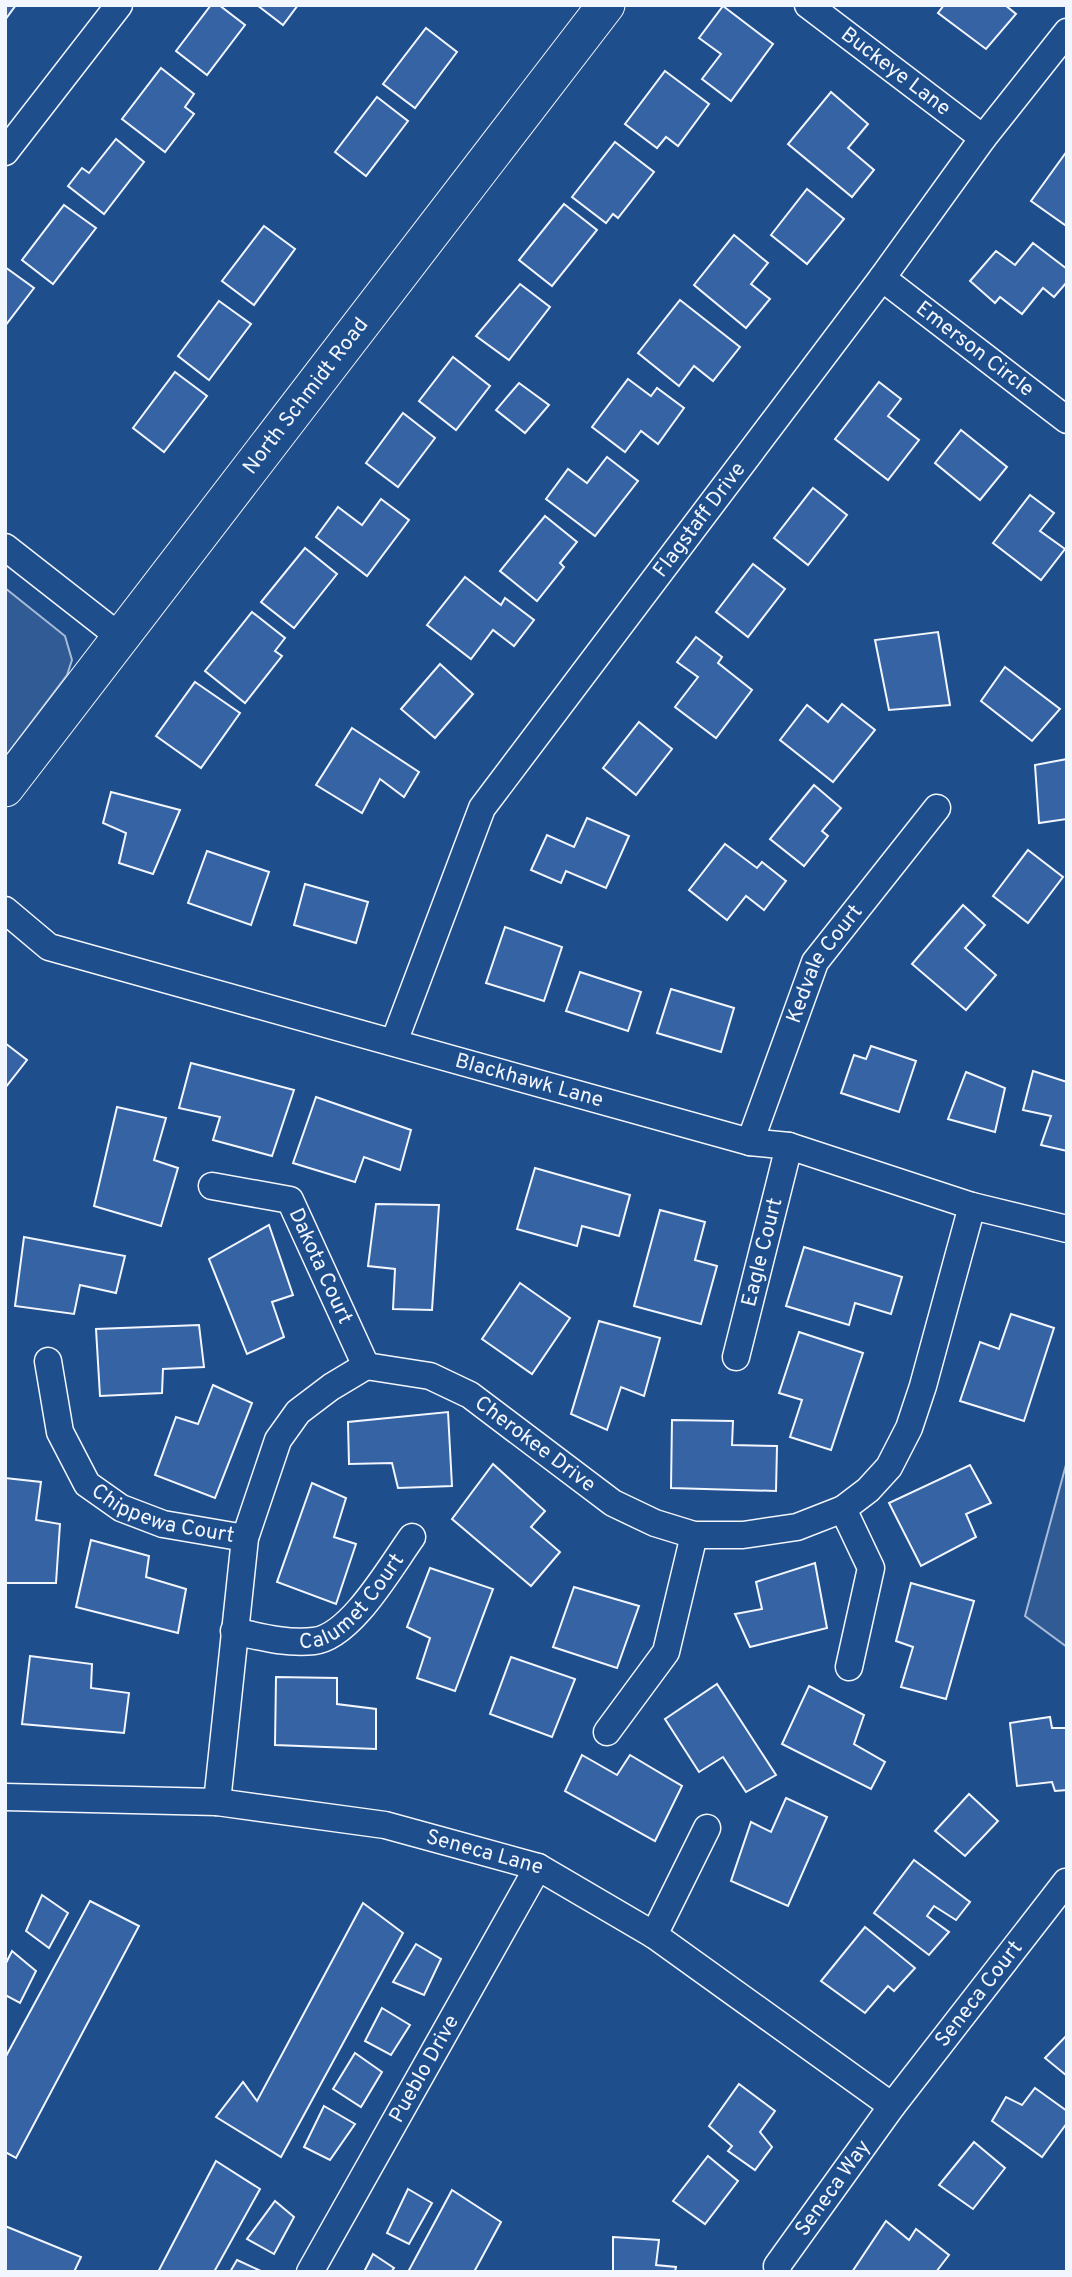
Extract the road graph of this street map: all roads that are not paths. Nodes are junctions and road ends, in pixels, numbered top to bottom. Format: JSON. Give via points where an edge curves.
{"nodes":[{"id":1,"x":119,"y":5,"type":"edge"},
{"id":2,"x":606,"y":5,"type":"edge"},
{"id":3,"x":808,"y":5,"type":"edge"},
{"id":4,"x":1067,"y":32,"type":"edge"},
{"id":5,"x":983,"y":138,"type":"junction"},
{"id":6,"x":5,"y":152,"type":"edge"},
{"id":7,"x":882,"y":278,"type":"junction"},
{"id":8,"x":1067,"y":420,"type":"edge"},
{"id":9,"x":5,"y":547,"type":"edge"},
{"id":10,"x":120,"y":637,"type":"junction"},
{"id":11,"x":5,"y":788,"type":"edge"},
{"id":12,"x":937,"y":808,"type":"dead end"},
{"id":13,"x":5,"y":910,"type":"edge"},
{"id":14,"x":394,"y":1042,"type":"junction"},
{"id":15,"x":750,"y":1142,"type":"junction"},
{"id":16,"x":789,"y":1146,"type":"junction"},
{"id":17,"x":212,"y":1186,"type":"dead end"},
{"id":18,"x":972,"y":1206,"type":"junction"},
{"id":19,"x":1067,"y":1229,"type":"edge"},
{"id":20,"x":736,"y":1357,"type":"dead end"},
{"id":21,"x":48,"y":1361,"type":"dead end"},
{"id":22,"x":366,"y":1366,"type":"junction"},
{"id":23,"x":843,"y":1509,"type":"junction"},
{"id":24,"x":695,"y":1535,"type":"junction"},
{"id":25,"x":412,"y":1537,"type":"dead end"},
{"id":26,"x":245,"y":1538,"type":"junction"},
{"id":27,"x":234,"y":1631,"type":"junction"},
{"id":28,"x":849,"y":1667,"type":"dead end"},
{"id":29,"x":607,"y":1732,"type":"dead end"},
{"id":30,"x":217,"y":1802,"type":"junction"},
{"id":31,"x":8,"y":1804,"type":"edge"},
{"id":32,"x":707,"y":1828,"type":"dead end"},
{"id":33,"x":538,"y":1867,"type":"junction"},
{"id":34,"x":1066,"y":1882,"type":"edge"},
{"id":35,"x":654,"y":1935,"type":"junction"},
{"id":36,"x":892,"y":2106,"type":"junction"},
{"id":37,"x":310,"y":2272,"type":"edge"},
{"id":38,"x":778,"y":2272,"type":"edge"}],
"edges":[{"from":1,"to":6,"type":"street"},
{"from":2,"to":10,"type":"street","name":"North Schmidt Road"},
{"from":3,"to":5,"type":"street","name":"Buckeye Lane"},
{"from":4,"to":5,"type":"street","name":"Flagstaff Drive"},
{"from":5,"to":7,"type":"street","name":"Flagstaff Drive"},
{"from":7,"to":8,"type":"street","name":"Emerson Circle"},
{"from":7,"to":14,"type":"street","name":"Flagstaff Drive","via":[[481,808]]},
{"from":9,"to":10,"type":"street"},
{"from":10,"to":11,"type":"street","name":"North Schmidt Road"},
{"from":12,"to":15,"type":"street","name":"Kedvale Court","via":[[815,962]]},
{"from":13,"to":14,"type":"street","name":"Blackhawk Lane","via":[[49,947]]},
{"from":14,"to":15,"type":"street","name":"Blackhawk Lane"},
{"from":15,"to":16,"type":"street","name":"Blackhawk Lane"},
{"from":16,"to":18,"type":"street","name":"Blackhawk Lane"},
{"from":16,"to":20,"type":"street","name":"Eagle Court"},
{"from":17,"to":22,"type":"street","name":"Dakota Court","via":[[290,1200]]},
{"from":18,"to":19,"type":"street","name":"Blackhawk Lane"},
{"from":18,"to":23,"type":"street","name":"Cherokee Drive","via":[[909,1428],[889,1467]]},
{"from":21,"to":26,"type":"street","name":"Chippewa Court","via":[[60,1432],[87,1484],[121,1508],[163,1524]]},
{"from":22,"to":24,"type":"street","name":"Cherokee Drive","via":[[430,1376],[470,1395],[613,1503]]},
{"from":22,"to":26,"type":"street","via":[[298,1412],[278,1440]]},
{"from":23,"to":24,"type":"street","name":"Cherokee Drive","via":[[797,1527],[743,1535]]},
{"from":23,"to":28,"type":"street","via":[[871,1568]]},
{"from":24,"to":29,"type":"street","via":[[666,1652]]},
{"from":25,"to":27,"type":"street","name":"Calumet Court","via":[[352,1620],[338,1632],[317,1641],[285,1641]]},
{"from":26,"to":27,"type":"street"},
{"from":27,"to":30,"type":"street"},
{"from":30,"to":31,"type":"street","name":"Seneca Lane"},
{"from":30,"to":33,"type":"street","name":"Seneca Lane","via":[[385,1825]]},
{"from":32,"to":35,"type":"street"},
{"from":33,"to":35,"type":"street","name":"Seneca Lane"},
{"from":33,"to":37,"type":"street","name":"Pueblo Drive"},
{"from":34,"to":36,"type":"street","name":"Seneca Court"},
{"from":35,"to":36,"type":"street","name":"Seneca Lane"},
{"from":36,"to":38,"type":"street","name":"Seneca Way","via":[[777,2266]]}]}
